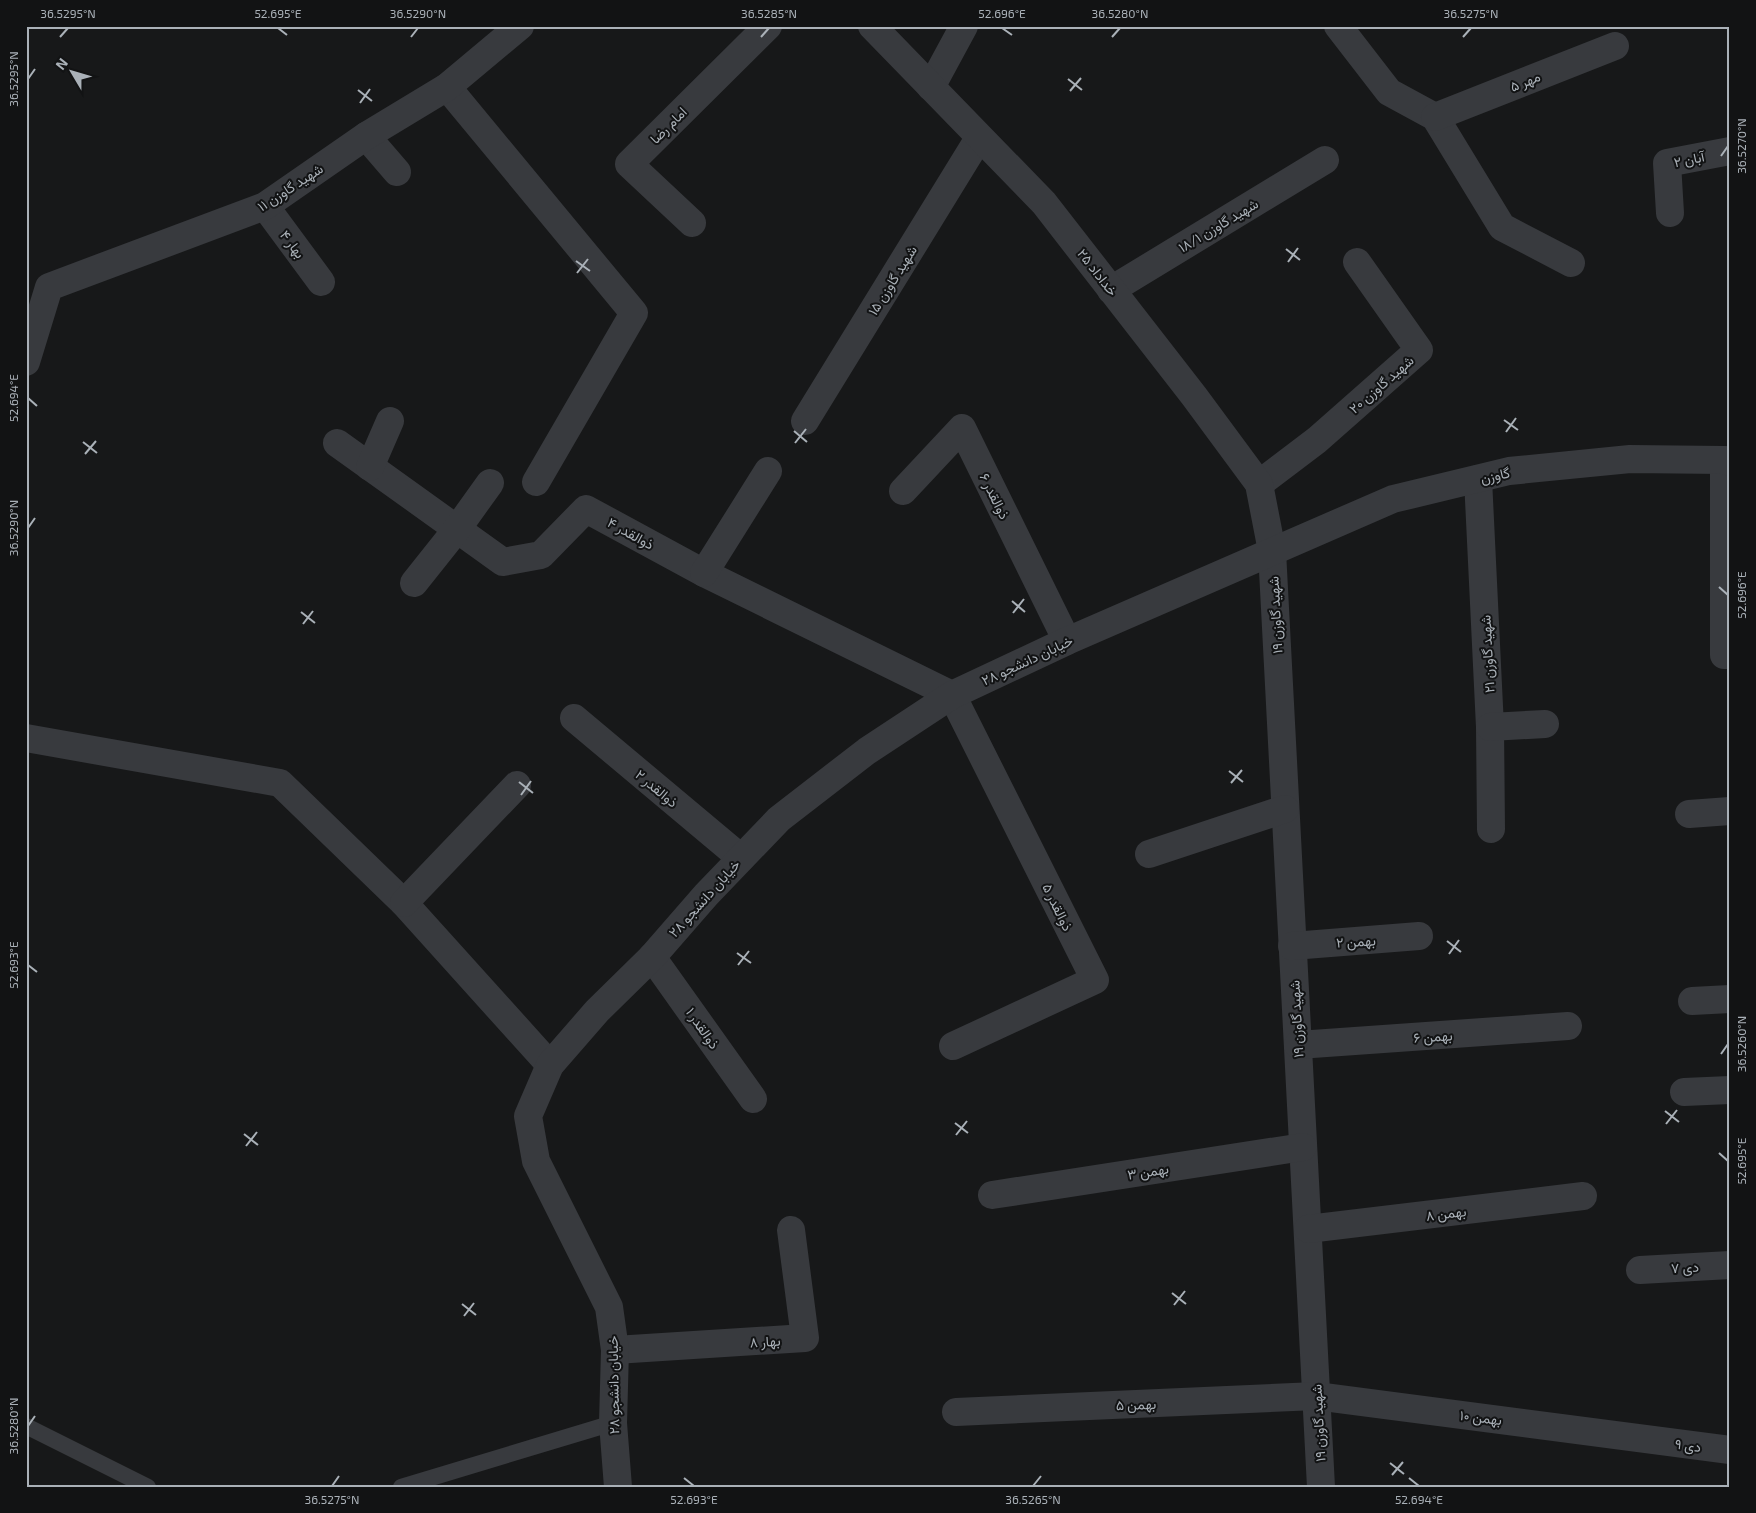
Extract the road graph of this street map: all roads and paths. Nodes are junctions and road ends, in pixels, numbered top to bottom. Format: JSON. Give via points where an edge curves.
{"nodes":[{"id":1,"x":520,"y":26,"type":"edge"},
{"id":2,"x":768,"y":26,"type":"edge"},
{"id":3,"x":872,"y":26,"type":"edge"},
{"id":4,"x":964,"y":26,"type":"edge"},
{"id":5,"x":1338,"y":26,"type":"edge"},
{"id":6,"x":1615,"y":46,"type":"dead end"},
{"id":7,"x":447,"y":87,"type":"junction"},
{"id":8,"x":931,"y":87,"type":"junction"},
{"id":9,"x":1435,"y":117,"type":"junction"},
{"id":10,"x":366,"y":136,"type":"junction"},
{"id":11,"x":979,"y":138,"type":"junction"},
{"id":12,"x":1730,"y":151,"type":"edge"},
{"id":13,"x":1325,"y":160,"type":"dead end"},
{"id":14,"x":397,"y":172,"type":"dead end"},
{"id":15,"x":264,"y":206,"type":"junction"},
{"id":16,"x":1670,"y":213,"type":"dead end"},
{"id":17,"x":692,"y":223,"type":"dead end"},
{"id":18,"x":1357,"y":262,"type":"dead end"},
{"id":19,"x":1571,"y":263,"type":"dead end"},
{"id":20,"x":321,"y":282,"type":"dead end"},
{"id":21,"x":1111,"y":290,"type":"junction"},
{"id":22,"x":26,"y":362,"type":"edge"},
{"id":23,"x":390,"y":421,"type":"dead end"},
{"id":24,"x":805,"y":421,"type":"dead end"},
{"id":25,"x":337,"y":443,"type":"dead end"},
{"id":26,"x":1727,"y":461,"type":"edge"},
{"id":27,"x":370,"y":467,"type":"junction"},
{"id":28,"x":768,"y":471,"type":"dead end"},
{"id":29,"x":1478,"y":479,"type":"junction"},
{"id":30,"x":536,"y":482,"type":"dead end"},
{"id":31,"x":490,"y":483,"type":"dead end"},
{"id":32,"x":1259,"y":484,"type":"junction"},
{"id":33,"x":903,"y":492,"type":"dead end"},
{"id":34,"x":457,"y":530,"type":"junction"},
{"id":35,"x":1272,"y":551,"type":"junction"},
{"id":36,"x":704,"y":573,"type":"junction"},
{"id":37,"x":414,"y":583,"type":"dead end"},
{"id":38,"x":1067,"y":641,"type":"junction"},
{"id":39,"x":1730,"y":655,"type":"edge"},
{"id":40,"x":952,"y":694,"type":"junction"},
{"id":41,"x":574,"y":718,"type":"dead end"},
{"id":42,"x":1545,"y":724,"type":"dead end"},
{"id":43,"x":1490,"y":727,"type":"junction"},
{"id":44,"x":26,"y":738,"type":"edge"},
{"id":45,"x":517,"y":785,"type":"dead end"},
{"id":46,"x":1285,"y":809,"type":"junction"},
{"id":47,"x":1730,"y":811,"type":"edge"},
{"id":48,"x":1690,"y":814,"type":"dead end"},
{"id":49,"x":1491,"y":830,"type":"dead end"},
{"id":50,"x":1149,"y":854,"type":"dead end"},
{"id":51,"x":741,"y":858,"type":"junction"},
{"id":52,"x":404,"y":903,"type":"junction"},
{"id":53,"x":1419,"y":936,"type":"dead end"},
{"id":54,"x":1292,"y":946,"type":"junction"},
{"id":55,"x":652,"y":957,"type":"junction"},
{"id":56,"x":1730,"y":999,"type":"edge"},
{"id":57,"x":1692,"y":1001,"type":"dead end"},
{"id":58,"x":1568,"y":1026,"type":"dead end"},
{"id":59,"x":1298,"y":1045,"type":"junction"},
{"id":60,"x":953,"y":1046,"type":"dead end"},
{"id":61,"x":550,"y":1065,"type":"junction"},
{"id":62,"x":1730,"y":1090,"type":"edge"},
{"id":63,"x":1684,"y":1092,"type":"dead end"},
{"id":64,"x":753,"y":1099,"type":"dead end"},
{"id":65,"x":1303,"y":1147,"type":"junction"},
{"id":66,"x":992,"y":1195,"type":"dead end"},
{"id":67,"x":1583,"y":1196,"type":"dead end"},
{"id":68,"x":1308,"y":1229,"type":"junction"},
{"id":69,"x":791,"y":1230,"type":"dead end"},
{"id":70,"x":1730,"y":1265,"type":"edge"},
{"id":71,"x":1640,"y":1270,"type":"dead end"},
{"id":72,"x":615,"y":1350,"type":"junction"},
{"id":73,"x":1316,"y":1396,"type":"junction"},
{"id":74,"x":956,"y":1412,"type":"dead end"},
{"id":75,"x":613,"y":1423,"type":"junction"},
{"id":76,"x":26,"y":1426,"type":"edge"},
{"id":77,"x":1646,"y":1439,"type":"joint"},
{"id":78,"x":1730,"y":1450,"type":"edge"},
{"id":79,"x":148,"y":1487,"type":"edge"},
{"id":80,"x":401,"y":1487,"type":"edge"},
{"id":81,"x":618,"y":1487,"type":"edge"},
{"id":82,"x":1321,"y":1487,"type":"edge"}],
"edges":[{"from":1,"to":7,"type":"street","name":"شهید گاوزن ۱۱"},
{"from":2,"to":17,"type":"street","name":"امام رضا","via":[[629,164]]},
{"from":3,"to":8,"type":"street","name":"خداداد ۲۵"},
{"from":4,"to":8,"type":"street"},
{"from":5,"to":9,"type":"street","via":[[1389,92]]},
{"from":6,"to":9,"type":"street","name":"مهر ۵"},
{"from":7,"to":10,"type":"street","name":"شهید گاوزن ۱۱"},
{"from":7,"to":30,"type":"street","via":[[634,313]]},
{"from":8,"to":11,"type":"street","name":"خداداد ۲۵"},
{"from":9,"to":19,"type":"street","via":[[1502,227]]},
{"from":10,"to":14,"type":"street"},
{"from":10,"to":15,"type":"street","name":"شهید گاوزن ۱۱"},
{"from":11,"to":21,"type":"street","name":"خداداد ۲۵","via":[[1044,203]]},
{"from":11,"to":24,"type":"street","name":"شهید گاوزن ۱۵"},
{"from":12,"to":16,"type":"street","name":"آبان ۲","via":[[1667,163]]},
{"from":13,"to":21,"type":"street","name":"شهید گاوزن ۱۸/۱"},
{"from":15,"to":20,"type":"street","name":"بهار ۴"},
{"from":15,"to":22,"type":"street","name":"شهید گاوزن ۱۱","via":[[49,287]]},
{"from":18,"to":32,"type":"street","name":"شهید گاوزن ۲۰","via":[[1419,350],[1317,440]]},
{"from":21,"to":32,"type":"street","name":"خداداد ۲۵"},
{"from":23,"to":27,"type":"street"},
{"from":25,"to":27,"type":"street","name":"ذوالقدر ۴"},
{"from":26,"to":29,"type":"street","name":"گاوزن","via":[[1630,459],[1509,471]]},
{"from":26,"to":39,"type":"street","via":[[1724,655]]},
{"from":27,"to":34,"type":"street","name":"ذوالقدر ۴"},
{"from":28,"to":36,"type":"street"},
{"from":29,"to":35,"type":"street","name":"گاوزن","via":[[1393,499]]},
{"from":29,"to":43,"type":"street","name":"شهید گاوزن ۲۱"},
{"from":31,"to":34,"type":"street"},
{"from":32,"to":35,"type":"street","name":"خداداد ۲۵"},
{"from":33,"to":38,"type":"street","name":"ذوالقدر ۶","via":[[962,428]]},
{"from":34,"to":36,"type":"street","name":"ذوالقدر ۴","via":[[503,562],[541,555],[586,509]]},
{"from":34,"to":37,"type":"street"},
{"from":35,"to":38,"type":"street","name":"خیابان دانشجو ۲۸"},
{"from":35,"to":46,"type":"street","name":"شهید گاوزن ۱۹"},
{"from":36,"to":40,"type":"street","name":"ذوالقدر ۴"},
{"from":38,"to":40,"type":"street","name":"خیابان دانشجو ۲۸"},
{"from":40,"to":51,"type":"street","name":"خیابان دانشجو ۲۸","via":[[868,751],[787,813]]},
{"from":40,"to":60,"type":"street","name":"ذوالقدر ۵","via":[[1095,980]]},
{"from":41,"to":51,"type":"street","name":"ذوالقدر ۲"},
{"from":42,"to":43,"type":"street"},
{"from":43,"to":49,"type":"street","name":"شهید گاوزن ۲۱"},
{"from":44,"to":52,"type":"street","via":[[280,783]]},
{"from":45,"to":52,"type":"street"},
{"from":46,"to":50,"type":"street"},
{"from":46,"to":54,"type":"street","name":"شهید گاوزن ۱۹"},
{"from":47,"to":48,"type":"street"},
{"from":51,"to":55,"type":"street","name":"خیابان دانشجو ۲۸"},
{"from":52,"to":61,"type":"street"},
{"from":53,"to":54,"type":"street","name":"بهمن ۲"},
{"from":54,"to":59,"type":"street","name":"شهید گاوزن ۱۹"},
{"from":55,"to":61,"type":"street","name":"خیابان دانشجو ۲۸","via":[[597,1011]]},
{"from":55,"to":64,"type":"street","name":"ذوالقدر ۱"},
{"from":56,"to":57,"type":"street"},
{"from":58,"to":59,"type":"street","name":"بهمن ۶"},
{"from":59,"to":65,"type":"street","name":"شهید گاوزن ۱۹"},
{"from":61,"to":72,"type":"street","name":"خیابان دانشجو ۲۸","via":[[528,1116],[536,1160],[608,1307]]},
{"from":62,"to":63,"type":"street"},
{"from":65,"to":66,"type":"street","name":"بهمن ۳"},
{"from":65,"to":68,"type":"street","name":"شهید گاوزن ۱۹"},
{"from":67,"to":68,"type":"street","name":"بهمن ۸"},
{"from":68,"to":73,"type":"street","name":"شهید گاوزن ۱۹"},
{"from":69,"to":72,"type":"street","name":"بهار ۸","via":[[805,1338]]},
{"from":70,"to":71,"type":"street","name":"دی ۷"},
{"from":72,"to":75,"type":"street","name":"خیابان دانشجو ۲۸"},
{"from":73,"to":74,"type":"street","name":"بهمن ۵"},
{"from":73,"to":77,"type":"street","name":"بهمن ۱۰"},
{"from":73,"to":82,"type":"street","name":"شهید گاوزن ۱۹"},
{"from":75,"to":80,"type":"lane"},
{"from":75,"to":81,"type":"street","name":"خیابان دانشجو ۲۸"},
{"from":76,"to":79,"type":"lane"},
{"from":77,"to":78,"type":"street","name":"دی ۹"}]}
